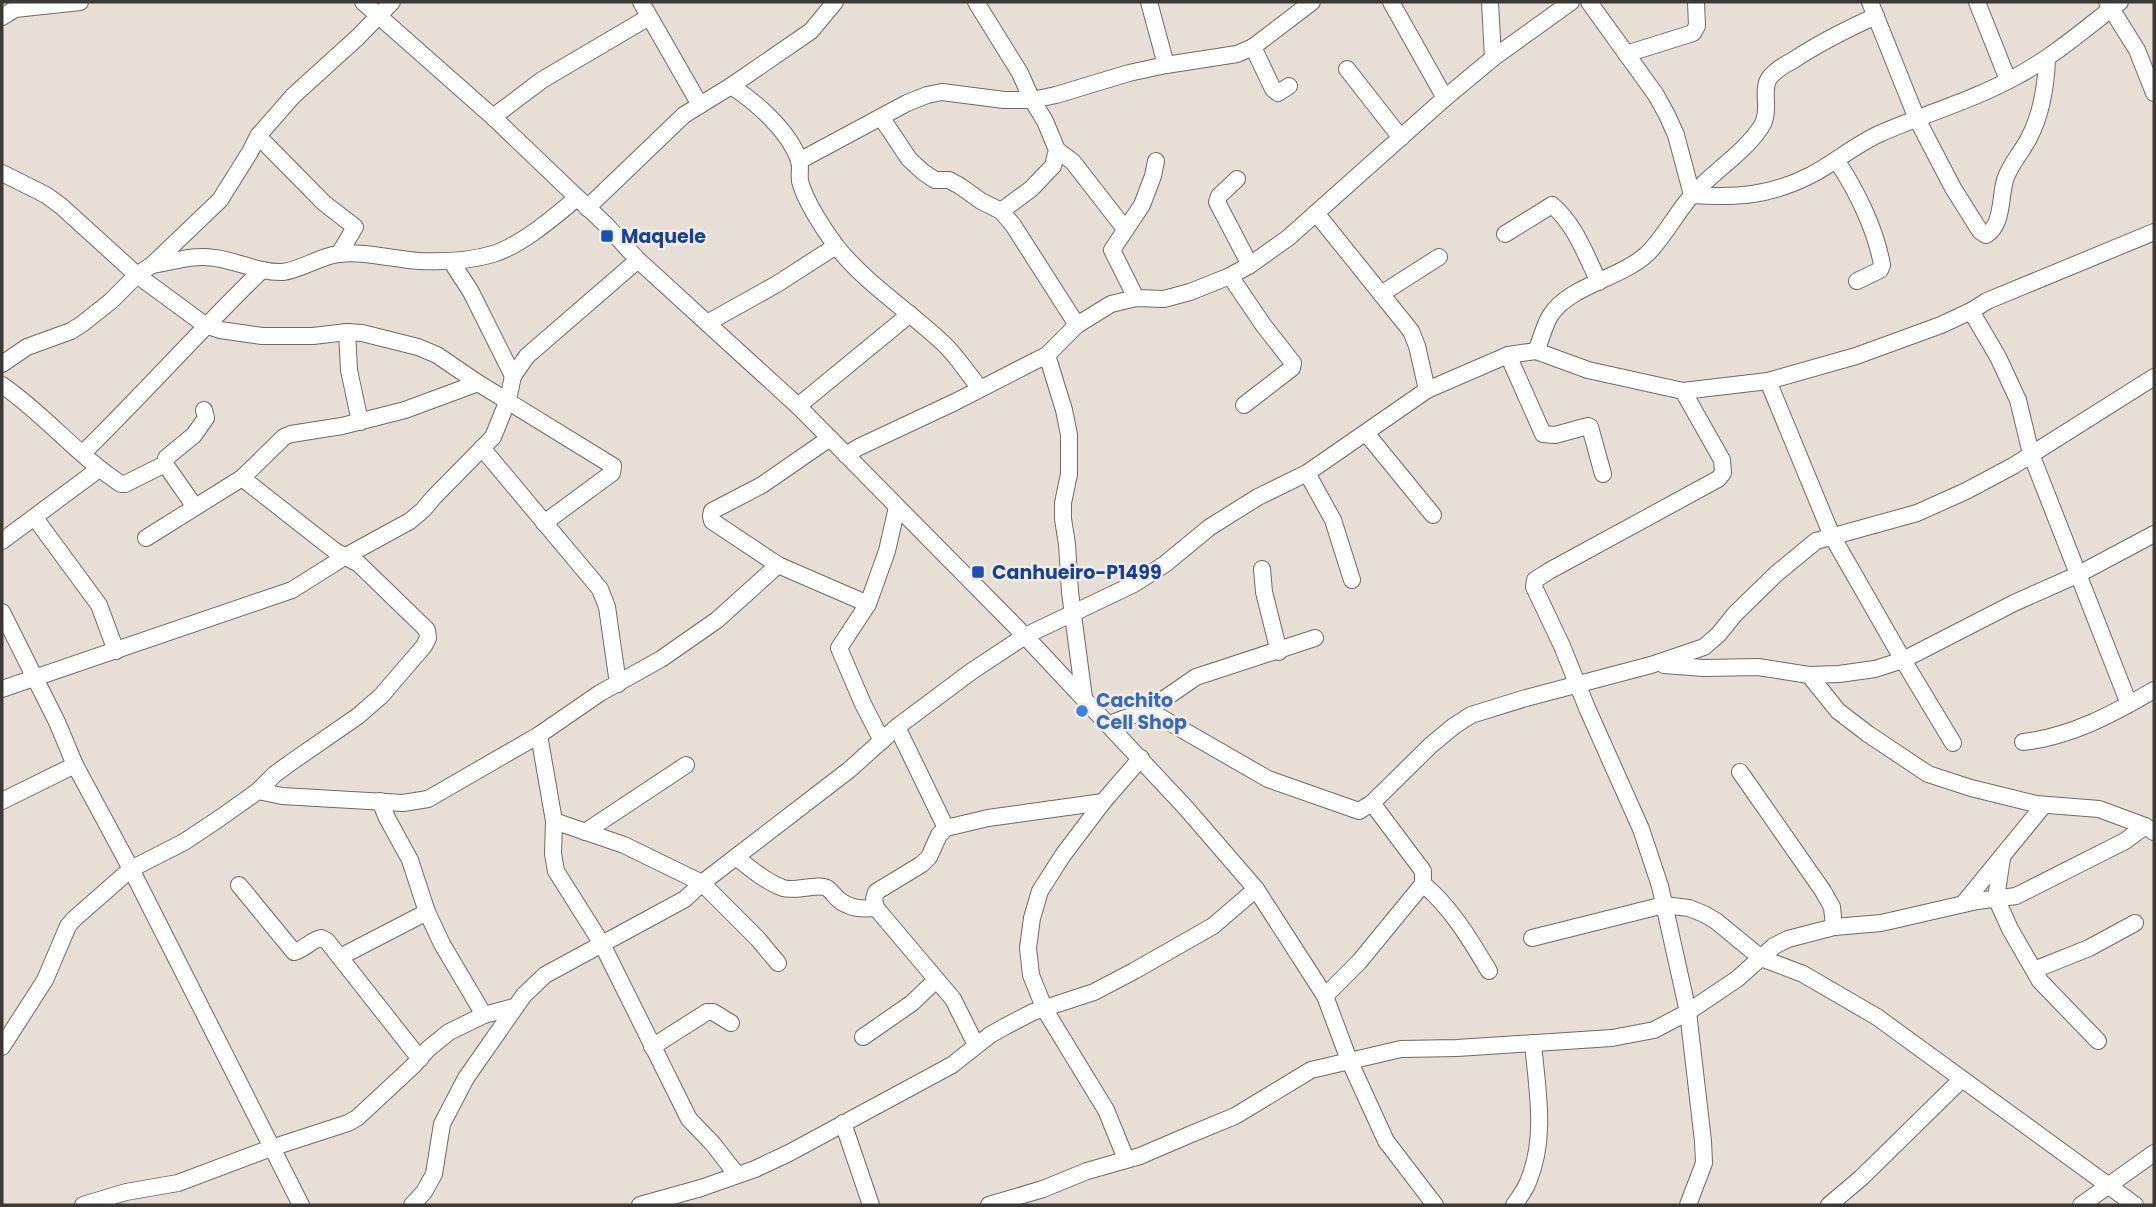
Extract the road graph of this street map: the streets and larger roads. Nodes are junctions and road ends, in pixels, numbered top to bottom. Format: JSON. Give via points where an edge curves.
{"nodes":[{"id":1,"x":80,"y":2,"type":"edge"},
{"id":2,"x":363,"y":2,"type":"edge"},
{"id":3,"x":392,"y":2,"type":"edge"},
{"id":4,"x":641,"y":2,"type":"edge"},
{"id":5,"x":835,"y":2,"type":"edge"},
{"id":6,"x":997,"y":2,"type":"edge"},
{"id":7,"x":1149,"y":2,"type":"edge"},
{"id":8,"x":1312,"y":2,"type":"edge"},
{"id":9,"x":1391,"y":2,"type":"edge"},
{"id":10,"x":1490,"y":2,"type":"edge"},
{"id":11,"x":1571,"y":2,"type":"edge"},
{"id":12,"x":1589,"y":2,"type":"edge"},
{"id":13,"x":1696,"y":2,"type":"edge"},
{"id":14,"x":1977,"y":2,"type":"edge"},
{"id":15,"x":56,"y":4,"type":"edge"},
{"id":16,"x":2112,"y":4,"type":"edge"},
{"id":17,"x":17,"y":5,"type":"edge"},
{"id":18,"x":979,"y":6,"type":"edge"},
{"id":19,"x":1873,"y":9,"type":"edge"},
{"id":20,"x":377,"y":15,"type":"junction"},
{"id":21,"x":2,"y":17,"type":"edge"},
{"id":22,"x":649,"y":17,"type":"junction"},
{"id":23,"x":1253,"y":47,"type":"junction"},
{"id":24,"x":1626,"y":54,"type":"junction"},
{"id":25,"x":1493,"y":58,"type":"junction"},
{"id":26,"x":2047,"y":59,"type":"junction"},
{"id":27,"x":1166,"y":65,"type":"junction"},
{"id":28,"x":1347,"y":69,"type":"dead end"},
{"id":29,"x":2008,"y":80,"type":"junction"},
{"id":30,"x":731,"y":86,"type":"junction"},
{"id":31,"x":1289,"y":86,"type":"dead end"},
{"id":32,"x":2154,"y":93,"type":"edge"},
{"id":33,"x":1445,"y":98,"type":"junction"},
{"id":34,"x":1031,"y":100,"type":"junction"},
{"id":35,"x":700,"y":105,"type":"junction"},
{"id":36,"x":493,"y":117,"type":"junction"},
{"id":37,"x":881,"y":117,"type":"junction"},
{"id":38,"x":1917,"y":119,"type":"junction"},
{"id":39,"x":257,"y":136,"type":"junction"},
{"id":40,"x":1401,"y":138,"type":"junction"},
{"id":41,"x":1057,"y":150,"type":"junction"},
{"id":42,"x":1836,"y":160,"type":"junction"},
{"id":43,"x":799,"y":161,"type":"junction"},
{"id":44,"x":1156,"y":161,"type":"dead end"},
{"id":45,"x":2,"y":173,"type":"edge"},
{"id":46,"x":1237,"y":179,"type":"dead end"},
{"id":47,"x":1692,"y":195,"type":"junction"},
{"id":48,"x":582,"y":203,"type":"junction"},
{"id":49,"x":1001,"y":211,"type":"junction"},
{"id":50,"x":1316,"y":213,"type":"junction"},
{"id":51,"x":1125,"y":229,"type":"junction"},
{"id":52,"x":2154,"y":232,"type":"edge"},
{"id":53,"x":1505,"y":233,"type":"dead end"},
{"id":54,"x":836,"y":246,"type":"junction"},
{"id":55,"x":339,"y":254,"type":"junction"},
{"id":56,"x":1439,"y":257,"type":"dead end"},
{"id":57,"x":638,"y":260,"type":"junction"},
{"id":58,"x":451,"y":261,"type":"junction"},
{"id":59,"x":152,"y":265,"type":"junction"},
{"id":60,"x":1250,"y":265,"type":"junction"},
{"id":61,"x":262,"y":270,"type":"junction"},
{"id":62,"x":137,"y":275,"type":"junction"},
{"id":63,"x":1230,"y":276,"type":"junction"},
{"id":64,"x":1857,"y":281,"type":"dead end"},
{"id":65,"x":1599,"y":282,"type":"junction"},
{"id":66,"x":1381,"y":294,"type":"junction"},
{"id":67,"x":1136,"y":298,"type":"junction"},
{"id":68,"x":1971,"y":311,"type":"junction"},
{"id":69,"x":910,"y":314,"type":"junction"},
{"id":70,"x":707,"y":323,"type":"junction"},
{"id":71,"x":205,"y":325,"type":"junction"},
{"id":72,"x":1077,"y":325,"type":"junction"},
{"id":73,"x":347,"y":332,"type":"junction"},
{"id":74,"x":1536,"y":351,"type":"junction"},
{"id":75,"x":1047,"y":355,"type":"junction"},
{"id":76,"x":1508,"y":355,"type":"junction"},
{"id":77,"x":2,"y":364,"type":"edge"},
{"id":78,"x":513,"y":376,"type":"junction"},
{"id":79,"x":2154,"y":377,"type":"edge"},
{"id":80,"x":1768,"y":381,"type":"junction"},
{"id":81,"x":478,"y":383,"type":"junction"},
{"id":82,"x":2,"y":385,"type":"edge"},
{"id":83,"x":980,"y":388,"type":"junction"},
{"id":84,"x":1427,"y":390,"type":"junction"},
{"id":85,"x":1683,"y":391,"type":"junction"},
{"id":86,"x":508,"y":400,"type":"junction"},
{"id":87,"x":1244,"y":405,"type":"dead end"},
{"id":88,"x":798,"y":406,"type":"junction"},
{"id":89,"x":204,"y":410,"type":"dead end"},
{"id":90,"x":360,"y":422,"type":"junction"},
{"id":91,"x":1366,"y":433,"type":"junction"},
{"id":92,"x":830,"y":438,"type":"junction"},
{"id":93,"x":482,"y":448,"type":"junction"},
{"id":94,"x":83,"y":453,"type":"junction"},
{"id":95,"x":2031,"y":454,"type":"junction"},
{"id":96,"x":846,"y":455,"type":"junction"},
{"id":97,"x":165,"y":464,"type":"junction"},
{"id":98,"x":100,"y":469,"type":"junction"},
{"id":99,"x":1307,"y":473,"type":"junction"},
{"id":100,"x":1603,"y":474,"type":"dead end"},
{"id":101,"x":242,"y":478,"type":"junction"},
{"id":102,"x":195,"y":507,"type":"junction"},
{"id":103,"x":897,"y":507,"type":"junction"},
{"id":104,"x":1433,"y":515,"type":"dead end"},
{"id":105,"x":35,"y":518,"type":"junction"},
{"id":106,"x":544,"y":523,"type":"junction"},
{"id":107,"x":2154,"y":534,"type":"edge"},
{"id":108,"x":1832,"y":536,"type":"junction"},
{"id":109,"x":146,"y":537,"type":"dead end"},
{"id":110,"x":2,"y":541,"type":"edge"},
{"id":111,"x":346,"y":556,"type":"junction"},
{"id":112,"x":778,"y":565,"type":"junction"},
{"id":113,"x":1262,"y":569,"type":"dead end"},
{"id":114,"x":2077,"y":575,"type":"junction"},
{"id":115,"x":1352,"y":580,"type":"dead end"},
{"id":116,"x":868,"y":604,"type":"junction"},
{"id":117,"x":1073,"y":611,"type":"junction"},
{"id":118,"x":2,"y":612,"type":"edge"},
{"id":119,"x":1025,"y":636,"type":"junction"},
{"id":120,"x":1315,"y":638,"type":"dead end"},
{"id":121,"x":116,"y":650,"type":"junction"},
{"id":122,"x":1279,"y":652,"type":"junction"},
{"id":123,"x":1903,"y":660,"type":"junction"},
{"id":124,"x":1651,"y":665,"type":"junction"},
{"id":125,"x":1809,"y":675,"type":"junction"},
{"id":126,"x":35,"y":678,"type":"junction"},
{"id":127,"x":618,"y":684,"type":"junction"},
{"id":128,"x":1579,"y":684,"type":"junction"},
{"id":129,"x":2,"y":689,"type":"edge"},
{"id":130,"x":2154,"y":690,"type":"edge"},
{"id":131,"x":1084,"y":698,"type":"junction"},
{"id":132,"x":2129,"y":704,"type":"junction"},
{"id":133,"x":1148,"y":710,"type":"junction"},
{"id":134,"x":1109,"y":724,"type":"junction"},
{"id":135,"x":897,"y":727,"type":"junction"},
{"id":136,"x":539,"y":735,"type":"junction"},
{"id":137,"x":882,"y":741,"type":"junction"},
{"id":138,"x":2022,"y":742,"type":"dead end"},
{"id":139,"x":1953,"y":743,"type":"dead end"},
{"id":140,"x":1140,"y":758,"type":"junction"},
{"id":141,"x":75,"y":765,"type":"junction"},
{"id":142,"x":686,"y":765,"type":"dead end"},
{"id":143,"x":1740,"y":772,"type":"dead end"},
{"id":144,"x":258,"y":791,"type":"junction"},
{"id":145,"x":2,"y":801,"type":"edge"},
{"id":146,"x":380,"y":801,"type":"junction"},
{"id":147,"x":1103,"y":802,"type":"junction"},
{"id":148,"x":1372,"y":803,"type":"junction"},
{"id":149,"x":2044,"y":805,"type":"junction"},
{"id":150,"x":554,"y":821,"type":"junction"},
{"id":151,"x":946,"y":828,"type":"junction"},
{"id":152,"x":2149,"y":829,"type":"edge"},
{"id":153,"x":585,"y":832,"type":"junction"},
{"id":154,"x":736,"y":857,"type":"junction"},
{"id":155,"x":2002,"y":858,"type":"junction"},
{"id":156,"x":131,"y":869,"type":"junction"},
{"id":157,"x":702,"y":883,"type":"junction"},
{"id":158,"x":1423,"y":884,"type":"junction"},
{"id":159,"x":239,"y":885,"type":"dead end"},
{"id":160,"x":1256,"y":889,"type":"junction"},
{"id":161,"x":1996,"y":898,"type":"junction"},
{"id":162,"x":1963,"y":904,"type":"junction"},
{"id":163,"x":1664,"y":905,"type":"junction"},
{"id":164,"x":876,"y":908,"type":"junction"},
{"id":165,"x":427,"y":912,"type":"junction"},
{"id":166,"x":2136,"y":923,"type":"dead end"},
{"id":167,"x":1834,"y":927,"type":"junction"},
{"id":168,"x":1532,"y":938,"type":"dead end"},
{"id":169,"x":602,"y":944,"type":"junction"},
{"id":170,"x":340,"y":957,"type":"junction"},
{"id":171,"x":1761,"y":958,"type":"junction"},
{"id":172,"x":778,"y":963,"type":"dead end"},
{"id":173,"x":2034,"y":970,"type":"junction"},
{"id":174,"x":1489,"y":971,"type":"dead end"},
{"id":175,"x":936,"y":980,"type":"junction"},
{"id":176,"x":1325,"y":996,"type":"junction"},
{"id":177,"x":514,"y":1007,"type":"junction"},
{"id":178,"x":1045,"y":1010,"type":"junction"},
{"id":179,"x":1689,"y":1013,"type":"junction"},
{"id":180,"x":484,"y":1015,"type":"junction"},
{"id":181,"x":732,"y":1023,"type":"dead end"},
{"id":182,"x":7,"y":1032,"type":"edge"},
{"id":183,"x":863,"y":1037,"type":"dead end"},
{"id":184,"x":2098,"y":1041,"type":"dead end"},
{"id":185,"x":1533,"y":1044,"type":"junction"},
{"id":186,"x":976,"y":1045,"type":"junction"},
{"id":187,"x":2,"y":1046,"type":"edge"},
{"id":188,"x":652,"y":1047,"type":"junction"},
{"id":189,"x":420,"y":1059,"type":"junction"},
{"id":190,"x":1349,"y":1060,"type":"junction"},
{"id":191,"x":1962,"y":1079,"type":"junction"},
{"id":192,"x":843,"y":1123,"type":"junction"},
{"id":193,"x":271,"y":1148,"type":"junction"},
{"id":194,"x":2154,"y":1153,"type":"edge"},
{"id":195,"x":1126,"y":1159,"type":"junction"},
{"id":196,"x":737,"y":1175,"type":"junction"},
{"id":197,"x":2109,"y":1186,"type":"junction"},
{"id":198,"x":298,"y":1204,"type":"edge"},
{"id":199,"x":83,"y":1205,"type":"edge"},
{"id":200,"x":412,"y":1205,"type":"edge"},
{"id":201,"x":640,"y":1205,"type":"edge"},
{"id":202,"x":871,"y":1205,"type":"edge"},
{"id":203,"x":989,"y":1205,"type":"edge"},
{"id":204,"x":1434,"y":1205,"type":"edge"},
{"id":205,"x":1514,"y":1205,"type":"edge"},
{"id":206,"x":1688,"y":1205,"type":"edge"},
{"id":207,"x":1829,"y":1205,"type":"edge"},
{"id":208,"x":2081,"y":1205,"type":"edge"},
{"id":209,"x":2135,"y":1205,"type":"edge"}],
"edges":[{"from":1,"to":15,"type":"street"},
{"from":2,"to":20,"type":"street"},
{"from":3,"to":20,"type":"street"},
{"from":4,"to":22,"type":"street"},
{"from":5,"to":30,"type":"street","via":[[811,31]]},
{"from":6,"to":18,"type":"street"},
{"from":7,"to":27,"type":"street"},
{"from":8,"to":23,"type":"street"},
{"from":9,"to":33,"type":"street"},
{"from":10,"to":25,"type":"street"},
{"from":11,"to":25,"type":"street"},
{"from":12,"to":24,"type":"street"},
{"from":13,"to":24,"type":"street","via":[[1693,33]]},
{"from":14,"to":29,"type":"street"},
{"from":15,"to":17,"type":"street"},
{"from":16,"to":26,"type":"street"},
{"from":16,"to":32,"type":"street"},
{"from":17,"to":21,"type":"street"},
{"from":18,"to":34,"type":"street"},
{"from":19,"to":38,"type":"street"},
{"from":19,"to":47,"type":"street","via":[[1769,78],[1762,126]]},
{"from":20,"to":36,"type":"street"},
{"from":20,"to":39,"type":"street"},
{"from":22,"to":35,"type":"street"},
{"from":22,"to":36,"type":"street","via":[[542,80]]},
{"from":23,"to":27,"type":"street","via":[[1237,54]]},
{"from":23,"to":31,"type":"street","via":[[1273,89],[1278,93]]},
{"from":24,"to":47,"type":"street","via":[[1656,95],[1676,135]]},
{"from":25,"to":33,"type":"street"},
{"from":26,"to":29,"type":"street"},
{"from":26,"to":38,"type":"street","via":[[2036,123],[2006,179],[1995,225],[1986,235],[1953,187]]},
{"from":27,"to":34,"type":"street"},
{"from":28,"to":40,"type":"street"},
{"from":29,"to":38,"type":"street"},
{"from":30,"to":35,"type":"street"},
{"from":30,"to":43,"type":"street","via":[[771,120]]},
{"from":33,"to":40,"type":"street"},
{"from":34,"to":37,"type":"street","via":[[942,92]]},
{"from":34,"to":41,"type":"street"},
{"from":35,"to":48,"type":"street"},
{"from":36,"to":48,"type":"street"},
{"from":37,"to":43,"type":"street"},
{"from":37,"to":49,"type":"street","via":[[923,172],[935,180],[949,180]]},
{"from":38,"to":42,"type":"street"},
{"from":39,"to":55,"type":"street","via":[[324,203],[355,227]]},
{"from":39,"to":59,"type":"street","via":[[220,200]]},
{"from":40,"to":50,"type":"street"},
{"from":41,"to":49,"type":"street","via":[[1053,166]]},
{"from":41,"to":51,"type":"street","via":[[1073,162]]},
{"from":42,"to":47,"type":"street","via":[[1788,186],[1756,194],[1727,198]]},
{"from":42,"to":64,"type":"street","via":[[1858,197],[1882,264],[1881,270]]},
{"from":43,"to":54,"type":"street","via":[[807,198]]},
{"from":44,"to":51,"type":"street","via":[[1142,205]]},
{"from":45,"to":62,"type":"street","via":[[61,206]]},
{"from":46,"to":60,"type":"street","via":[[1217,202]]},
{"from":47,"to":65,"type":"street","via":[[1647,254]]},
{"from":48,"to":57,"type":"street"},
{"from":48,"to":58,"type":"street","via":[[493,254]]},
{"from":49,"to":72,"type":"street"},
{"from":50,"to":60,"type":"street"},
{"from":50,"to":66,"type":"street"},
{"from":51,"to":67,"type":"street","via":[[1112,250]]},
{"from":52,"to":68,"type":"street"},
{"from":53,"to":65,"type":"street","via":[[1552,205],[1576,235]]},
{"from":54,"to":69,"type":"street"},
{"from":54,"to":70,"type":"street"},
{"from":55,"to":58,"type":"street"},
{"from":55,"to":61,"type":"street","via":[[285,272]]},
{"from":56,"to":66,"type":"street"},
{"from":57,"to":70,"type":"street"},
{"from":57,"to":78,"type":"street","via":[[527,356]]},
{"from":58,"to":78,"type":"street"},
{"from":59,"to":61,"type":"street","via":[[208,257]]},
{"from":59,"to":62,"type":"street"},
{"from":60,"to":63,"type":"street"},
{"from":61,"to":71,"type":"street"},
{"from":62,"to":71,"type":"street"},
{"from":62,"to":77,"type":"street","via":[[82,324]]},
{"from":63,"to":67,"type":"street","via":[[1164,299]]},
{"from":63,"to":87,"type":"street","via":[[1293,363]]},
{"from":65,"to":74,"type":"street","via":[[1556,308]]},
{"from":66,"to":84,"type":"street","via":[[1410,331]]},
{"from":67,"to":72,"type":"street","via":[[1111,304]]},
{"from":68,"to":80,"type":"street","via":[[1856,356]]},
{"from":68,"to":95,"type":"street","via":[[2018,400]]},
{"from":69,"to":83,"type":"street","via":[[946,345]]},
{"from":69,"to":88,"type":"street"},
{"from":70,"to":88,"type":"street"},
{"from":71,"to":73,"type":"street","via":[[262,336]]},
{"from":71,"to":94,"type":"street"},
{"from":72,"to":75,"type":"street"},
{"from":73,"to":81,"type":"street","via":[[418,347]]},
{"from":73,"to":90,"type":"street"},
{"from":74,"to":76,"type":"street"},
{"from":74,"to":85,"type":"street","via":[[1588,370]]},
{"from":75,"to":83,"type":"street"},
{"from":75,"to":117,"type":"street","via":[[1069,435],[1063,519]]},
{"from":76,"to":84,"type":"street"},
{"from":76,"to":100,"type":"street","via":[[1543,434],[1590,427]]},
{"from":78,"to":86,"type":"street"},
{"from":79,"to":95,"type":"street"},
{"from":80,"to":85,"type":"street"},
{"from":80,"to":108,"type":"street"},
{"from":81,"to":86,"type":"street"},
{"from":81,"to":90,"type":"street"},
{"from":82,"to":94,"type":"street"},
{"from":83,"to":96,"type":"street"},
{"from":84,"to":91,"type":"street"},
{"from":85,"to":128,"type":"street","via":[[1722,460],[1723,473],[1535,580],[1534,587]]},
{"from":86,"to":93,"type":"street","via":[[493,437]]},
{"from":86,"to":106,"type":"street","via":[[613,466],[612,472]]},
{"from":88,"to":92,"type":"street"},
{"from":89,"to":97,"type":"street","via":[[206,418],[194,435],[166,458]]},
{"from":90,"to":101,"type":"street","via":[[290,434]]},
{"from":91,"to":99,"type":"street"},
{"from":91,"to":104,"type":"street"},
{"from":92,"to":96,"type":"street"},
{"from":92,"to":112,"type":"street","via":[[762,485],[712,511],[712,521]]},
{"from":93,"to":106,"type":"street"},
{"from":93,"to":111,"type":"street","via":[[410,521]]},
{"from":94,"to":98,"type":"street"},
{"from":95,"to":108,"type":"street","via":[[1917,513]]},
{"from":95,"to":114,"type":"street"},
{"from":96,"to":103,"type":"street"},
{"from":97,"to":98,"type":"street","via":[[125,484]]},
{"from":97,"to":102,"type":"street"},
{"from":98,"to":105,"type":"street"},
{"from":99,"to":115,"type":"street","via":[[1333,520]]},
{"from":99,"to":117,"type":"street","via":[[1210,527],[1134,584]]},
{"from":101,"to":102,"type":"street"},
{"from":101,"to":111,"type":"street"},
{"from":102,"to":109,"type":"street"},
{"from":103,"to":116,"type":"street"},
{"from":103,"to":119,"type":"street"},
{"from":105,"to":110,"type":"street"},
{"from":105,"to":121,"type":"street","via":[[99,605]]},
{"from":106,"to":127,"type":"street","via":[[605,598]]},
{"from":107,"to":114,"type":"street"},
{"from":108,"to":123,"type":"street"},
{"from":108,"to":124,"type":"street","via":[[1799,553],[1704,648]]},
{"from":111,"to":121,"type":"street","via":[[292,590]]},
{"from":111,"to":144,"type":"street","via":[[392,595],[427,631],[428,638],[381,696]]},
{"from":112,"to":116,"type":"street"},
{"from":112,"to":127,"type":"street","via":[[717,620]]},
{"from":113,"to":122,"type":"street"},
{"from":114,"to":123,"type":"street"},
{"from":114,"to":132,"type":"street"},
{"from":116,"to":137,"type":"street","via":[[839,648]]},
{"from":117,"to":119,"type":"street"},
{"from":117,"to":131,"type":"street"},
{"from":118,"to":126,"type":"street"},
{"from":119,"to":131,"type":"street"},
{"from":119,"to":135,"type":"street"},
{"from":120,"to":122,"type":"street"},
{"from":121,"to":126,"type":"street"},
{"from":122,"to":133,"type":"street","via":[[1196,677]]},
{"from":123,"to":125,"type":"street","via":[[1875,669]]},
{"from":123,"to":139,"type":"street"},
{"from":124,"to":125,"type":"street","via":[[1758,667]]},
{"from":124,"to":128,"type":"street"},
{"from":125,"to":149,"type":"street","via":[[1838,711],[1928,774]]},
{"from":126,"to":129,"type":"street"},
{"from":126,"to":141,"type":"street"},
{"from":127,"to":136,"type":"street"},
{"from":128,"to":148,"type":"street","via":[[1471,715]]},
{"from":128,"to":163,"type":"street","via":[[1641,829]]},
{"from":130,"to":132,"type":"street"},
{"from":131,"to":134,"type":"street"},
{"from":132,"to":138,"type":"street","via":[[2048,740]]},
{"from":133,"to":134,"type":"street"},
{"from":133,"to":148,"type":"street","via":[[1268,779],[1352,810]]},
{"from":134,"to":140,"type":"street"},
{"from":135,"to":137,"type":"street"},
{"from":135,"to":151,"type":"street"},
{"from":136,"to":146,"type":"street","via":[[428,799]]},
{"from":136,"to":150,"type":"street"},
{"from":137,"to":154,"type":"street"},
{"from":140,"to":147,"type":"street"},
{"from":140,"to":160,"type":"street"},
{"from":141,"to":145,"type":"street"},
{"from":141,"to":156,"type":"street"},
{"from":142,"to":153,"type":"street"},
{"from":143,"to":167,"type":"street","via":[[1823,891],[1832,907]]},
{"from":144,"to":146,"type":"street"},
{"from":144,"to":156,"type":"street","via":[[184,842]]},
{"from":146,"to":165,"type":"street","via":[[410,859]]},
{"from":147,"to":151,"type":"street"},
{"from":147,"to":178,"type":"street","via":[[1040,891],[1032,918],[1031,975]]},
{"from":148,"to":158,"type":"street","via":[[1423,871]]},
{"from":149,"to":152,"type":"street","via":[[2099,809]]},
{"from":149,"to":155,"type":"street"},
{"from":150,"to":153,"type":"street"},
{"from":150,"to":169,"type":"street","via":[[556,872]]},
{"from":151,"to":164,"type":"street","via":[[922,864],[876,892]]},
{"from":152,"to":161,"type":"street","via":[[2016,896]]},
{"from":153,"to":157,"type":"street","via":[[624,845]]},
{"from":154,"to":157,"type":"street"},
{"from":154,"to":164,"type":"street","via":[[783,888],[828,888],[846,905]]},
{"from":155,"to":161,"type":"street"},
{"from":155,"to":162,"type":"street"},
{"from":156,"to":182,"type":"street","via":[[68,926],[45,980]]},
{"from":156,"to":193,"type":"street"},
{"from":157,"to":169,"type":"street","via":[[685,899]]},
{"from":157,"to":172,"type":"street"},
{"from":158,"to":174,"type":"street","via":[[1438,896]]},
{"from":158,"to":176,"type":"street"},
{"from":159,"to":170,"type":"street","via":[[294,952],[321,937]]},
{"from":160,"to":176,"type":"street"},
{"from":160,"to":178,"type":"street","via":[[1213,926],[1094,992]]},
{"from":161,"to":162,"type":"street"},
{"from":161,"to":173,"type":"street"},
{"from":162,"to":167,"type":"street","via":[[1881,923]]},
{"from":163,"to":168,"type":"street"},
{"from":163,"to":171,"type":"street","via":[[1689,908],[1716,920]]},
{"from":163,"to":179,"type":"street"},
{"from":164,"to":175,"type":"street"},
{"from":165,"to":170,"type":"street"},
{"from":165,"to":180,"type":"street"},
{"from":166,"to":173,"type":"street"},
{"from":167,"to":171,"type":"street","via":[[1788,939]]},
{"from":169,"to":177,"type":"street","via":[[545,975]]},
{"from":169,"to":188,"type":"street"},
{"from":170,"to":189,"type":"street"},
{"from":171,"to":179,"type":"street"},
{"from":171,"to":191,"type":"street","via":[[1803,974],[1877,1017]]},
{"from":173,"to":184,"type":"street"},
{"from":175,"to":183,"type":"street"},
{"from":175,"to":186,"type":"street","via":[[953,999]]},
{"from":176,"to":190,"type":"street"},
{"from":177,"to":180,"type":"street"},
{"from":177,"to":200,"type":"street","via":[[466,1078],[442,1124],[434,1174]]},
{"from":178,"to":186,"type":"street","via":[[1033,1012]]},
{"from":178,"to":195,"type":"street","via":[[1107,1111]]},
{"from":179,"to":185,"type":"street","via":[[1654,1030]]},
{"from":179,"to":206,"type":"street","via":[[1704,1163]]},
{"from":180,"to":189,"type":"street","via":[[449,1032]]},
{"from":181,"to":188,"type":"street","via":[[707,1012]]},
{"from":182,"to":187,"type":"street"},
{"from":185,"to":190,"type":"street","via":[[1401,1049]]},
{"from":185,"to":205,"type":"street","via":[[1540,1118],[1537,1157]]},
{"from":186,"to":192,"type":"street","via":[[952,1065]]},
{"from":188,"to":196,"type":"street","via":[[689,1119]]},
{"from":189,"to":193,"type":"street","via":[[357,1118]]},
{"from":190,"to":195,"type":"street","via":[[1311,1070],[1235,1116]]},
{"from":190,"to":204,"type":"street","via":[[1386,1140]]},
{"from":191,"to":197,"type":"street"},
{"from":191,"to":207,"type":"street"},
{"from":192,"to":196,"type":"street"},
{"from":192,"to":202,"type":"street"},
{"from":193,"to":198,"type":"street"},
{"from":193,"to":199,"type":"street","via":[[178,1183]]},
{"from":194,"to":197,"type":"street"},
{"from":195,"to":203,"type":"street"},
{"from":196,"to":201,"type":"street"},
{"from":197,"to":208,"type":"street"},
{"from":197,"to":209,"type":"street"}]}
